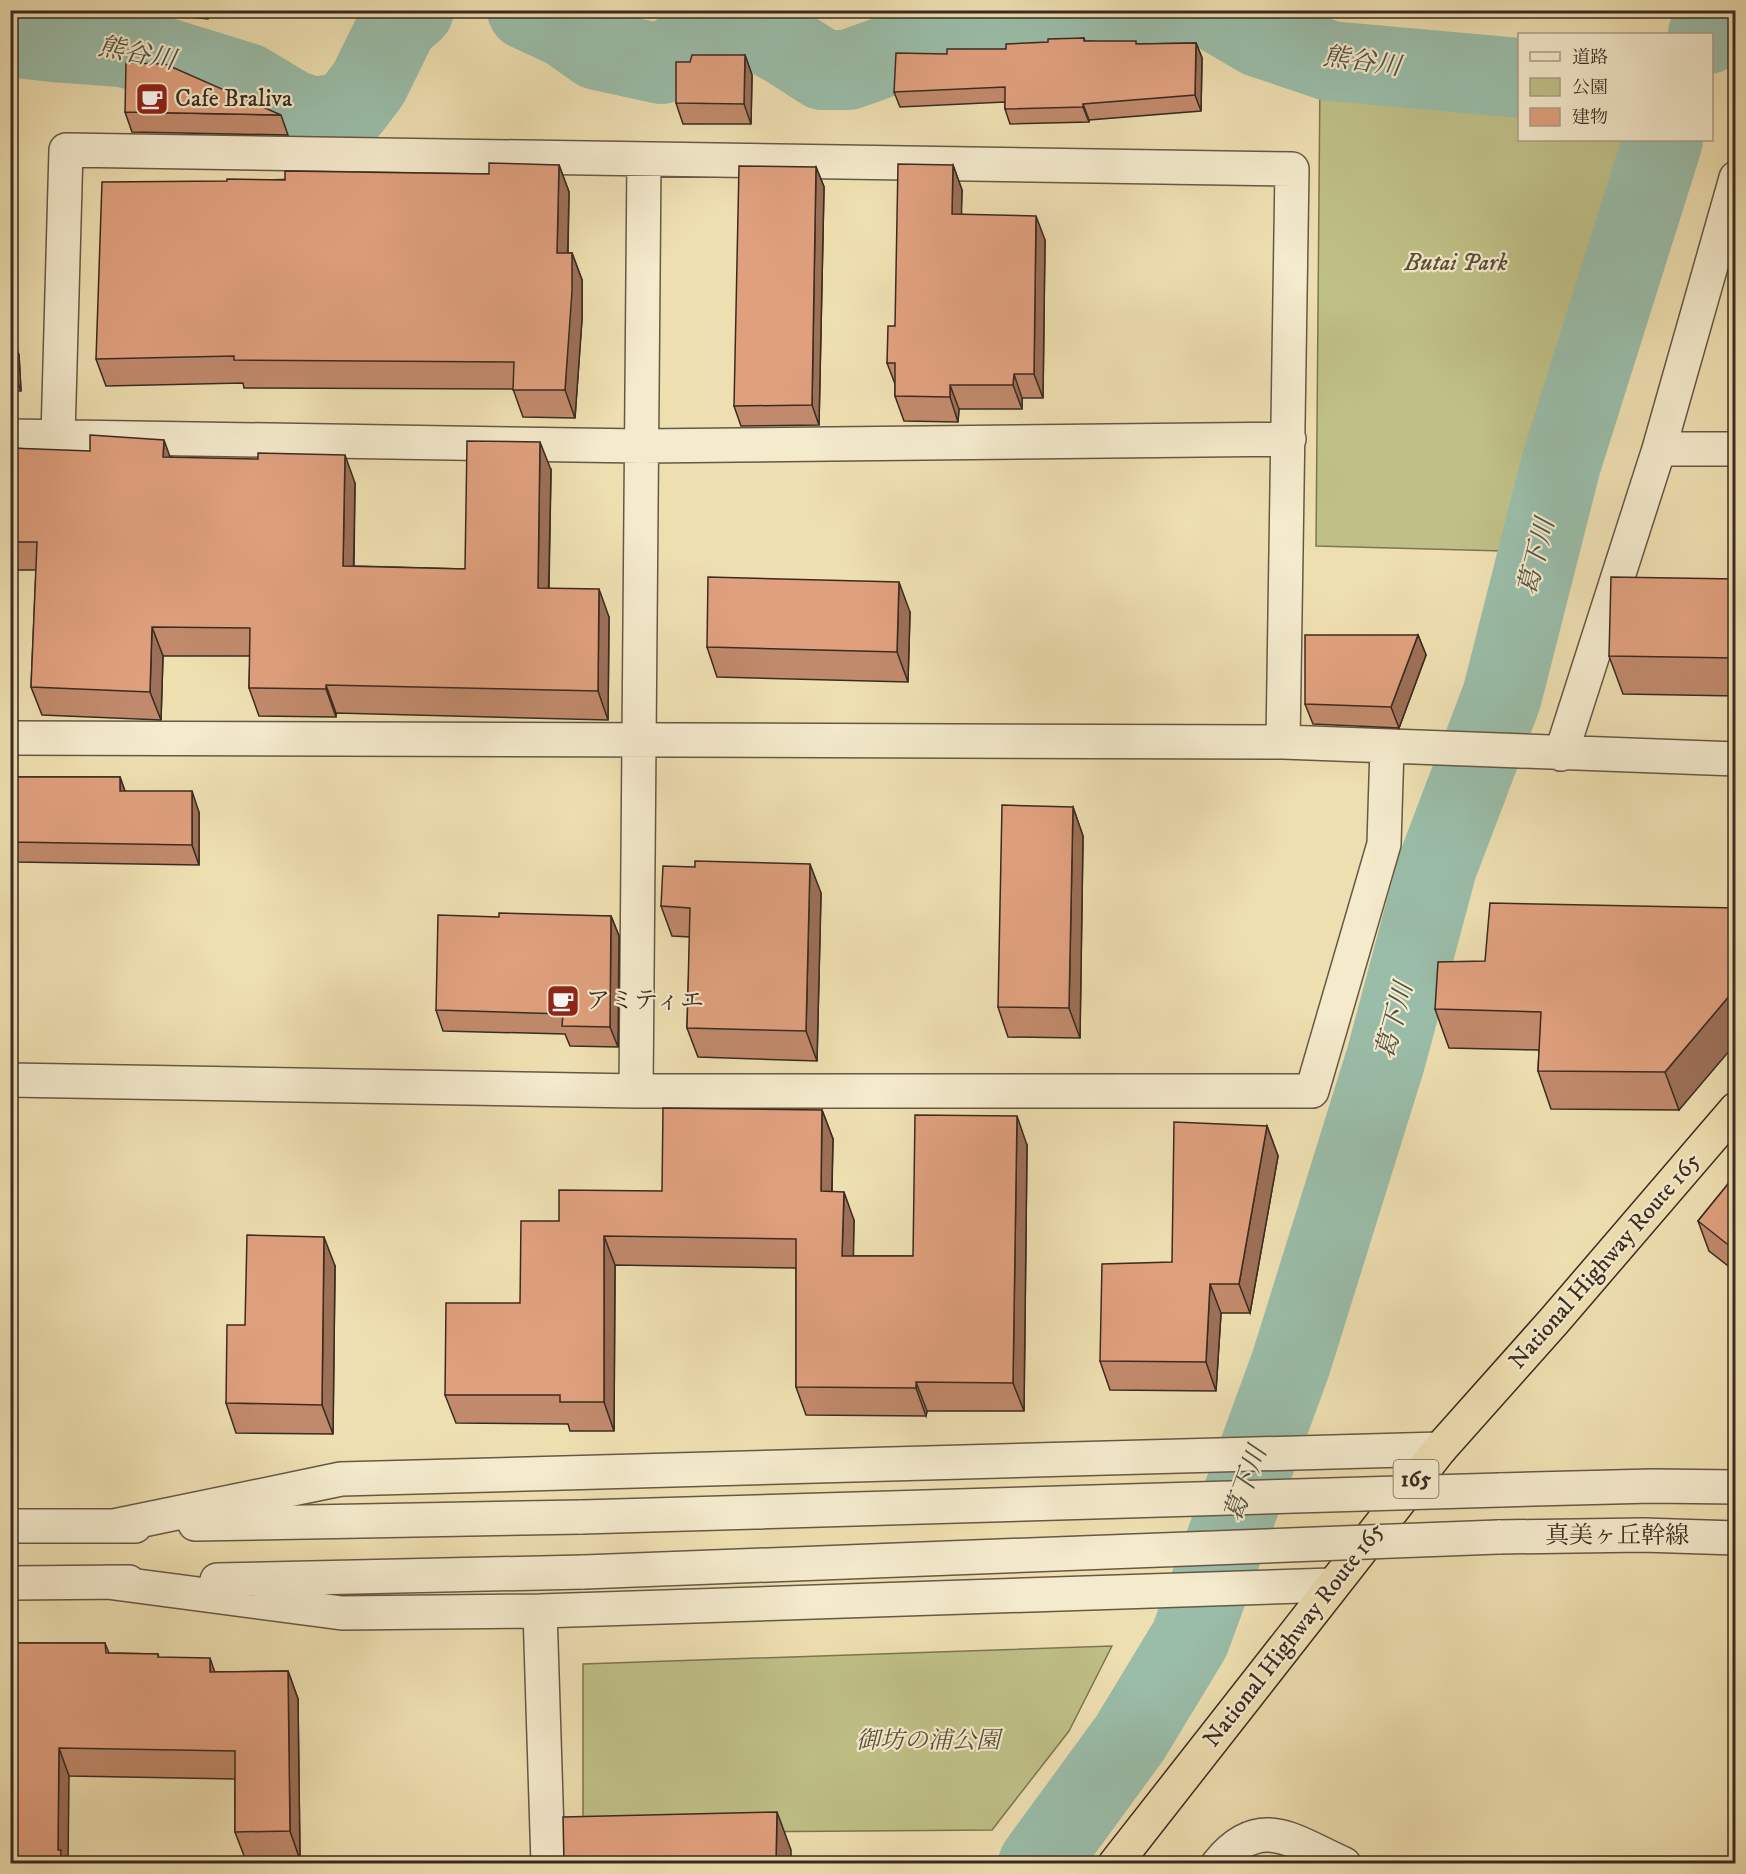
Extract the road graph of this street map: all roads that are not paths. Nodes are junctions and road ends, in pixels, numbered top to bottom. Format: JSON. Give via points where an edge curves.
{"nodes":[{"id":1,"x":645,"y":159,"type":"junction"},
{"id":2,"x":1736,"y":178,"type":"edge"},
{"id":3,"x":10,"y":436,"type":"edge"},
{"id":4,"x":58,"y":436,"type":"junction"},
{"id":5,"x":1289,"y":440,"type":"junction"},
{"id":6,"x":641,"y":446,"type":"junction"},
{"id":7,"x":1659,"y":449,"type":"junction"},
{"id":8,"x":1736,"y":449,"type":"edge"},
{"id":9,"x":10,"y":738,"type":"edge"},
{"id":10,"x":638,"y":741,"type":"junction"},
{"id":11,"x":1283,"y":742,"type":"junction"},
{"id":12,"x":1387,"y":747,"type":"junction"},
{"id":13,"x":1561,"y":754,"type":"junction"},
{"id":14,"x":1736,"y":759,"type":"edge"},
{"id":15,"x":10,"y":1080,"type":"edge"},
{"id":16,"x":636,"y":1091,"type":"junction"},
{"id":17,"x":1736,"y":1109,"type":"edge"},
{"id":18,"x":1440,"y":1449,"type":"junction"},
{"id":19,"x":1736,"y":1487,"type":"edge"},
{"id":20,"x":10,"y":1526,"type":"edge"},
{"id":21,"x":114,"y":1526,"type":"junction"},
{"id":22,"x":1736,"y":1538,"type":"edge"},
{"id":23,"x":107,"y":1582,"type":"junction"},
{"id":24,"x":10,"y":1583,"type":"edge"},
{"id":25,"x":1332,"y":1585,"type":"junction"},
{"id":26,"x":540,"y":1611,"type":"junction"},
{"id":27,"x":548,"y":1863,"type":"edge"},
{"id":28,"x":1115,"y":1863,"type":"edge"},
{"id":29,"x":1218,"y":1863,"type":"edge"},
{"id":30,"x":1344,"y":1863,"type":"edge"}],
"edges":[{"from":1,"to":4,"type":"street","via":[[66,150]]},
{"from":1,"to":5,"type":"street","via":[[1292,169]]},
{"from":1,"to":6,"type":"street"},
{"from":2,"to":7,"type":"street"},
{"from":3,"to":4,"type":"street"},
{"from":4,"to":6,"type":"street"},
{"from":5,"to":6,"type":"street"},
{"from":5,"to":11,"type":"street"},
{"from":6,"to":10,"type":"street"},
{"from":7,"to":8,"type":"street"},
{"from":7,"to":13,"type":"street"},
{"from":9,"to":10,"type":"street"},
{"from":10,"to":11,"type":"street"},
{"from":10,"to":16,"type":"street"},
{"from":11,"to":12,"type":"street"},
{"from":12,"to":13,"type":"street"},
{"from":12,"to":16,"type":"street","via":[[1384,844],[1312,1091]]},
{"from":13,"to":14,"type":"street"},
{"from":15,"to":16,"type":"street"},
{"from":17,"to":18,"type":"highway","name":"National Highway Route 165","number":"165"},
{"from":18,"to":21,"type":"street","via":[[341,1479]]},
{"from":18,"to":25,"type":"highway","name":"National Highway Route 165","number":"165"},
{"from":19,"to":21,"type":"street","name":"真美ヶ丘幹線","bridge":true,"via":[[1652,1486],[582,1517]]},
{"from":20,"to":21,"type":"street"},
{"from":22,"to":23,"type":"street","name":"真美ヶ丘幹線","bridge":true,"via":[[1498,1537],[584,1572]]},
{"from":23,"to":24,"type":"street"},
{"from":23,"to":26,"type":"street","via":[[342,1613]]},
{"from":25,"to":26,"type":"street"},
{"from":25,"to":28,"type":"highway","name":"National Highway Route 165","number":"165"},
{"from":26,"to":27,"type":"street"},
{"from":29,"to":30,"type":"street","via":[[1246,1838],[1272,1834],[1295,1840]]}]}
